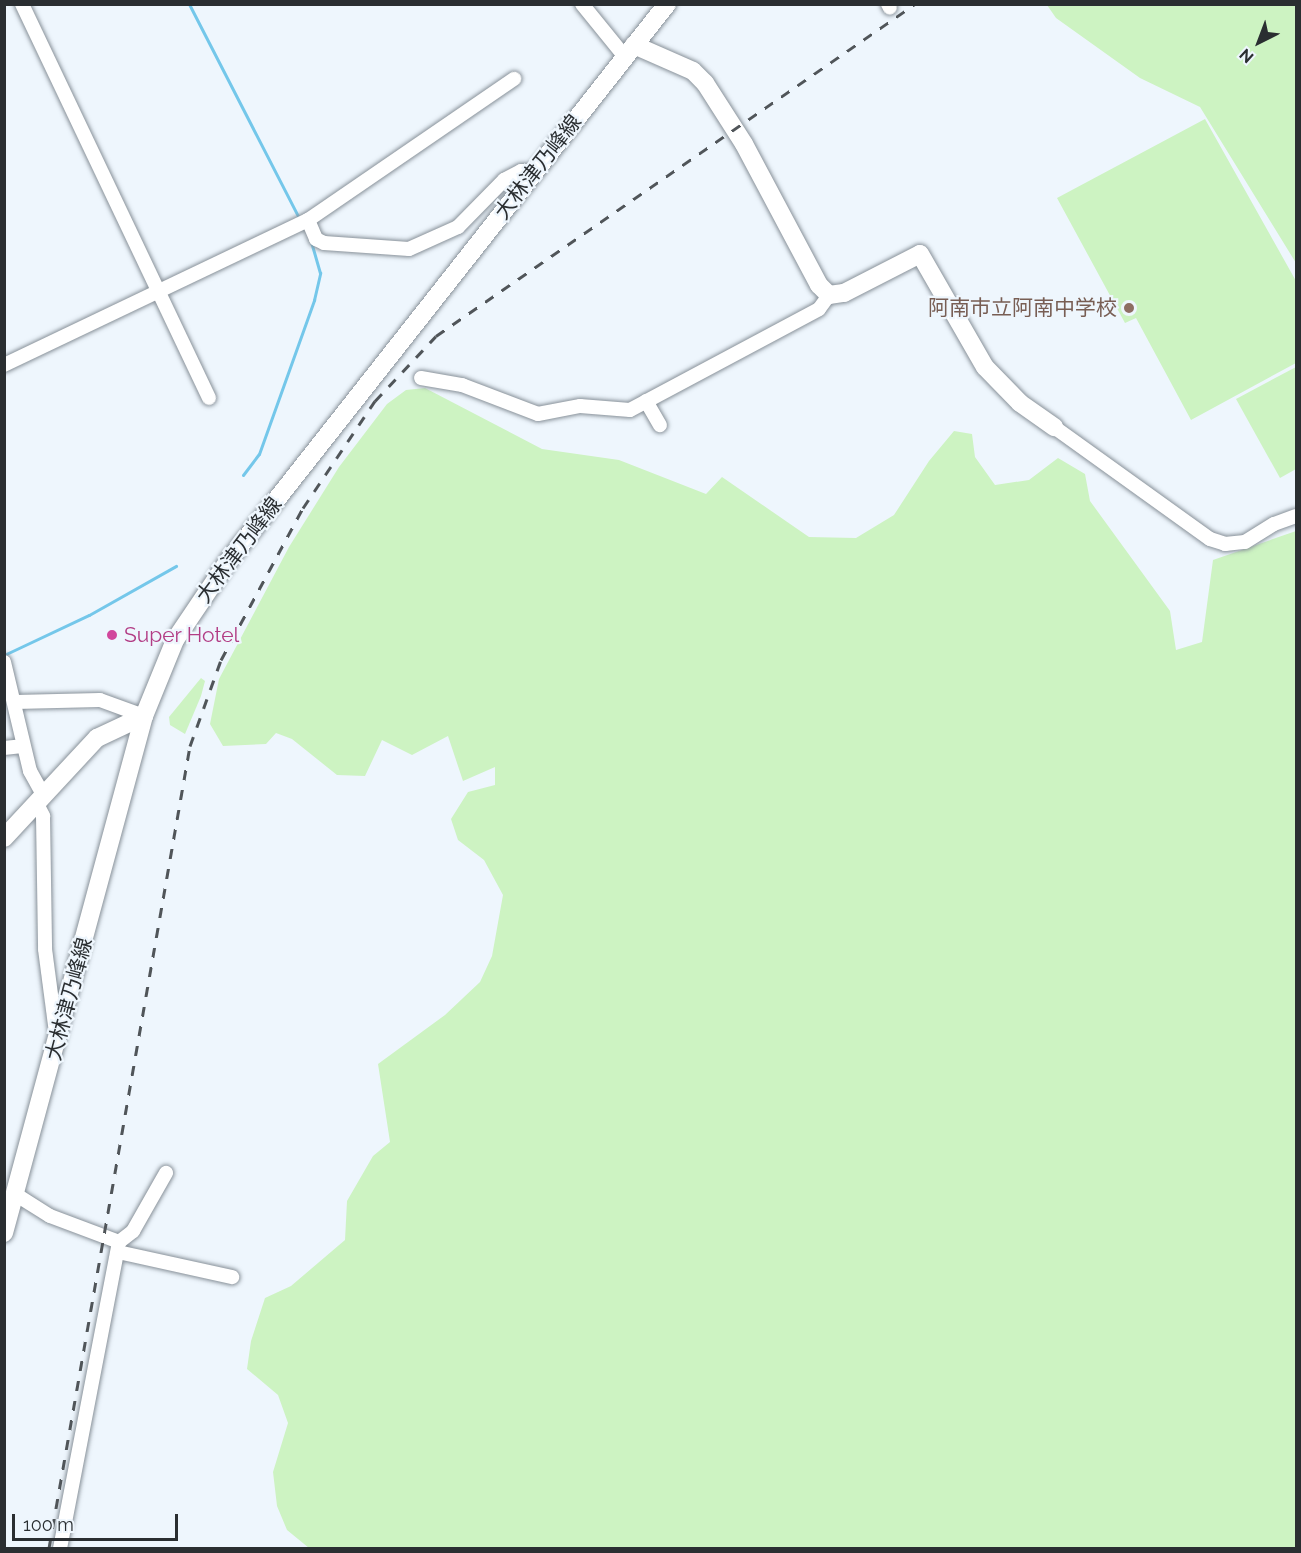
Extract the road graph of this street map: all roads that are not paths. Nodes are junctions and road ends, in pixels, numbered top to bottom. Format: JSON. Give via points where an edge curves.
{"nodes":[{"id":1,"x":22,"y":4,"type":"edge"},
{"id":2,"x":582,"y":4,"type":"edge"},
{"id":3,"x":667,"y":4,"type":"edge"},
{"id":4,"x":629,"y":51,"type":"junction"},
{"id":5,"x":514,"y":79,"type":"dead end"},
{"id":6,"x":535,"y":171,"type":"junction"},
{"id":7,"x":304,"y":221,"type":"junction"},
{"id":8,"x":158,"y":291,"type":"junction"},
{"id":9,"x":829,"y":295,"type":"junction"},
{"id":10,"x":4,"y":365,"type":"edge"},
{"id":11,"x":421,"y":378,"type":"dead end"},
{"id":12,"x":209,"y":398,"type":"dead end"},
{"id":13,"x":646,"y":401,"type":"junction"},
{"id":14,"x":660,"y":425,"type":"dead end"},
{"id":15,"x":1054,"y":427,"type":"joint"},
{"id":16,"x":1296,"y":516,"type":"edge"},
{"id":17,"x":4,"y":662,"type":"edge"},
{"id":18,"x":15,"y":702,"type":"junction"},
{"id":19,"x":144,"y":716,"type":"junction"},
{"id":20,"x":22,"y":746,"type":"junction"},
{"id":21,"x":4,"y":748,"type":"edge"},
{"id":22,"x":40,"y":798,"type":"junction"},
{"id":23,"x":4,"y":838,"type":"edge"},
{"id":24,"x":57,"y":1040,"type":"junction"},
{"id":25,"x":166,"y":1173,"type":"dead end"},
{"id":26,"x":15,"y":1194,"type":"junction"},
{"id":27,"x":4,"y":1233,"type":"edge"},
{"id":28,"x":118,"y":1247,"type":"junction"},
{"id":29,"x":232,"y":1277,"type":"dead end"},
{"id":30,"x":60,"y":1548,"type":"edge"}],
"edges":[{"from":1,"to":8,"type":"street"},
{"from":2,"to":4,"type":"street"},
{"from":3,"to":4,"type":"main road","name":"大林津乃峰線"},
{"from":4,"to":6,"type":"main road","name":"大林津乃峰線"},
{"from":4,"to":9,"type":"main road","via":[[693,71],[705,83],[744,144],[819,285]]},
{"from":5,"to":7,"type":"street"},
{"from":6,"to":7,"type":"street","via":[[521,171],[504,180],[458,227],[409,249],[324,243],[316,239]]},
{"from":6,"to":19,"type":"main road","name":"大林津乃峰線","via":[[205,592],[175,640]]},
{"from":7,"to":8,"type":"street"},
{"from":8,"to":10,"type":"street"},
{"from":8,"to":12,"type":"street"},
{"from":9,"to":13,"type":"street","via":[[819,309]]},
{"from":9,"to":15,"type":"main road","via":[[844,293],[920,254],[985,367],[1020,404]]},
{"from":11,"to":13,"type":"street","via":[[462,385],[538,414],[580,406],[630,410]]},
{"from":13,"to":14,"type":"street"},
{"from":15,"to":16,"type":"street","via":[[1210,539],[1226,544],[1245,542]]},
{"from":17,"to":18,"type":"street"},
{"from":18,"to":19,"type":"street","via":[[100,700]]},
{"from":18,"to":20,"type":"street"},
{"from":19,"to":22,"type":"main road","via":[[97,738]]},
{"from":19,"to":24,"type":"main road","name":"大林津乃峰線"},
{"from":20,"to":21,"type":"street"},
{"from":20,"to":22,"type":"street"},
{"from":22,"to":23,"type":"main road"},
{"from":22,"to":24,"type":"street","via":[[45,949]]},
{"from":24,"to":26,"type":"main road","name":"大林津乃峰線"},
{"from":25,"to":28,"type":"street","via":[[133,1231]]},
{"from":26,"to":27,"type":"main road","name":"大林津乃峰線"},
{"from":26,"to":28,"type":"street","via":[[50,1216]]},
{"from":28,"to":29,"type":"street"},
{"from":28,"to":30,"type":"street"}]}
